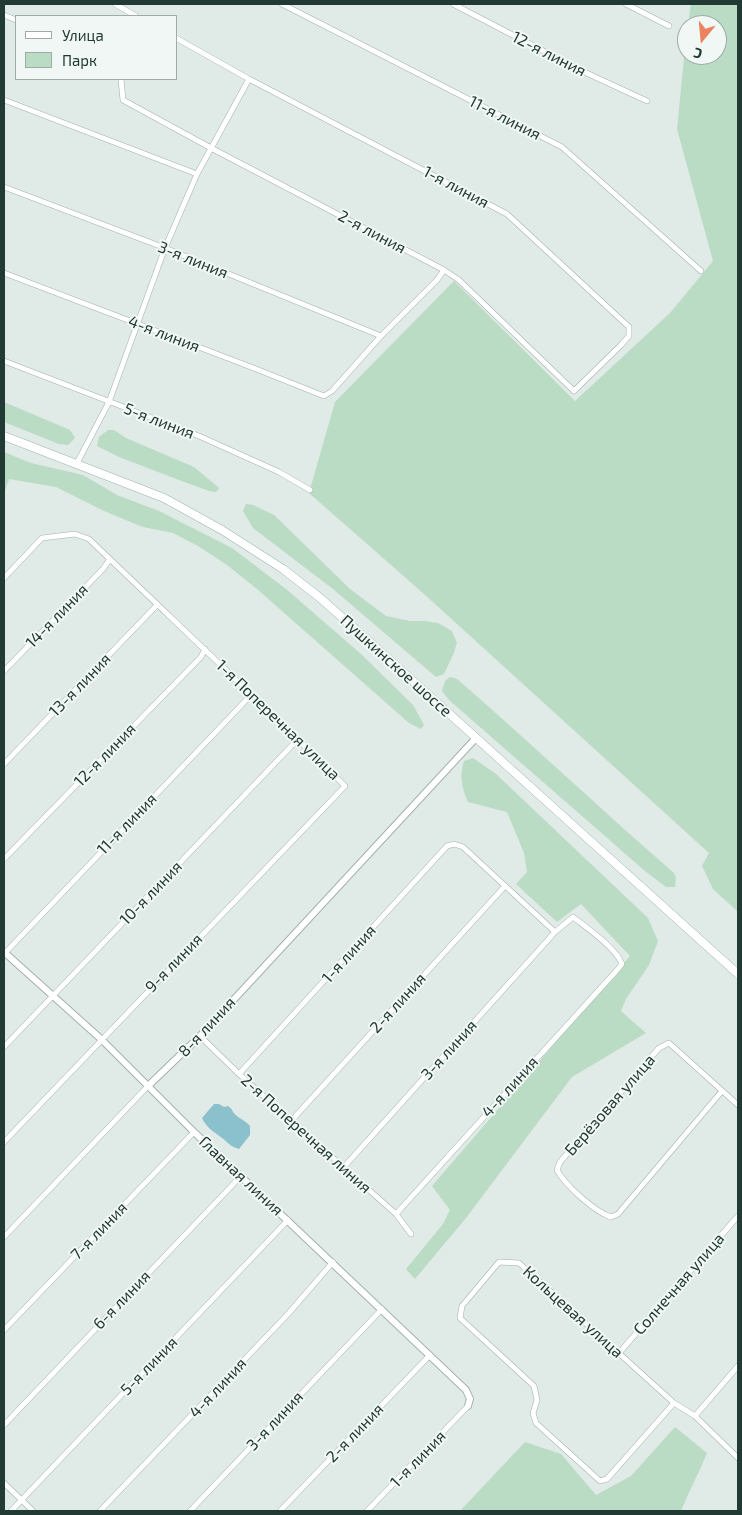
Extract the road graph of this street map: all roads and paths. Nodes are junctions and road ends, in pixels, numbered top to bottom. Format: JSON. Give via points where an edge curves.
{"nodes":[{"id":1,"x":114,"y":4,"type":"edge"},
{"id":2,"x":282,"y":4,"type":"edge"},
{"id":3,"x":453,"y":4,"type":"edge"},
{"id":4,"x":626,"y":4,"type":"edge"},
{"id":5,"x":134,"y":15,"type":"edge"},
{"id":6,"x":669,"y":26,"type":"dead end"},
{"id":7,"x":178,"y":39,"type":"edge"},
{"id":8,"x":249,"y":79,"type":"junction"},
{"id":9,"x":120,"y":80,"type":"edge"},
{"id":10,"x":4,"y":100,"type":"edge"},
{"id":11,"x":647,"y":101,"type":"dead end"},
{"id":12,"x":211,"y":148,"type":"junction"},
{"id":13,"x":197,"y":174,"type":"junction"},
{"id":14,"x":4,"y":186,"type":"edge"},
{"id":15,"x":165,"y":248,"type":"junction"},
{"id":16,"x":444,"y":270,"type":"junction"},
{"id":17,"x":701,"y":271,"type":"dead end"},
{"id":18,"x":4,"y":273,"type":"edge"},
{"id":19,"x":136,"y":324,"type":"junction"},
{"id":20,"x":381,"y":336,"type":"junction"},
{"id":21,"x":4,"y":361,"type":"edge"},
{"id":22,"x":574,"y":391,"type":"joint"},
{"id":23,"x":109,"y":402,"type":"junction"},
{"id":24,"x":4,"y":436,"type":"edge"},
{"id":25,"x":78,"y":463,"type":"junction"},
{"id":26,"x":310,"y":490,"type":"dead end"},
{"id":27,"x":110,"y":559,"type":"junction"},
{"id":28,"x":4,"y":578,"type":"edge"},
{"id":29,"x":157,"y":606,"type":"junction"},
{"id":30,"x":206,"y":649,"type":"junction"},
{"id":31,"x":4,"y":671,"type":"edge"},
{"id":32,"x":251,"y":695,"type":"junction"},
{"id":33,"x":476,"y":738,"type":"junction"},
{"id":34,"x":298,"y":739,"type":"junction"},
{"id":35,"x":4,"y":764,"type":"edge"},
{"id":36,"x":345,"y":786,"type":"joint"},
{"id":37,"x":4,"y":859,"type":"edge"},
{"id":38,"x":505,"y":886,"type":"junction"},
{"id":39,"x":556,"y":932,"type":"junction"},
{"id":40,"x":4,"y":953,"type":"edge"},
{"id":41,"x":620,"y":959,"type":"joint"},
{"id":42,"x":738,"y":974,"type":"edge"},
{"id":43,"x":53,"y":995,"type":"junction"},
{"id":44,"x":200,"y":1036,"type":"junction"},
{"id":45,"x":101,"y":1040,"type":"junction"},
{"id":46,"x":4,"y":1047,"type":"edge"},
{"id":47,"x":239,"y":1074,"type":"junction"},
{"id":48,"x":148,"y":1086,"type":"junction"},
{"id":49,"x":722,"y":1090,"type":"junction"},
{"id":50,"x":738,"y":1106,"type":"edge"},
{"id":51,"x":292,"y":1120,"type":"junction"},
{"id":52,"x":194,"y":1132,"type":"junction"},
{"id":53,"x":4,"y":1142,"type":"edge"},
{"id":54,"x":343,"y":1168,"type":"junction"},
{"id":55,"x":241,"y":1176,"type":"junction"},
{"id":56,"x":396,"y":1214,"type":"junction"},
{"id":57,"x":738,"y":1216,"type":"edge"},
{"id":58,"x":288,"y":1220,"type":"junction"},
{"id":59,"x":411,"y":1234,"type":"dead end"},
{"id":60,"x":4,"y":1237,"type":"edge"},
{"id":61,"x":333,"y":1262,"type":"junction"},
{"id":62,"x":382,"y":1309,"type":"junction"},
{"id":63,"x":4,"y":1330,"type":"edge"},
{"id":64,"x":619,"y":1353,"type":"junction"},
{"id":65,"x":430,"y":1355,"type":"junction"},
{"id":66,"x":738,"y":1366,"type":"edge"},
{"id":67,"x":674,"y":1403,"type":"junction"},
{"id":68,"x":468,"y":1406,"type":"joint"},
{"id":69,"x":694,"y":1416,"type":"junction"},
{"id":70,"x":4,"y":1425,"type":"edge"},
{"id":71,"x":738,"y":1458,"type":"edge"},
{"id":72,"x":4,"y":1483,"type":"edge"},
{"id":73,"x":21,"y":1500,"type":"junction"},
{"id":74,"x":11,"y":1511,"type":"edge"},
{"id":75,"x":33,"y":1511,"type":"edge"},
{"id":76,"x":100,"y":1511,"type":"edge"},
{"id":77,"x":190,"y":1511,"type":"edge"},
{"id":78,"x":280,"y":1511,"type":"edge"},
{"id":79,"x":367,"y":1511,"type":"edge"}],
"edges":[{"from":1,"to":5,"type":"street"},
{"from":2,"to":17,"type":"street","name":"11-я линия","via":[[562,147]]},
{"from":3,"to":11,"type":"street","name":"12-я линия"},
{"from":4,"to":6,"type":"street"},
{"from":7,"to":8,"type":"street","name":"1-я линия"},
{"from":8,"to":12,"type":"street"},
{"from":8,"to":22,"type":"street","name":"1-я линия","via":[[507,214],[629,327],[629,336],[622,346]]},
{"from":9,"to":12,"type":"street","name":"2-я линия","via":[[123,100]]},
{"from":10,"to":13,"type":"street"},
{"from":12,"to":13,"type":"street"},
{"from":12,"to":16,"type":"street","name":"2-я линия"},
{"from":13,"to":15,"type":"street"},
{"from":14,"to":15,"type":"street","name":"3-я линия"},
{"from":15,"to":19,"type":"street"},
{"from":15,"to":20,"type":"street","name":"3-я линия"},
{"from":16,"to":20,"type":"street","via":[[438,280]]},
{"from":16,"to":22,"type":"street","name":"2-я линия","via":[[459,280]]},
{"from":18,"to":19,"type":"street","name":"4-я линия"},
{"from":19,"to":20,"type":"street","name":"4-я линия","via":[[324,396]]},
{"from":19,"to":23,"type":"street"},
{"from":21,"to":23,"type":"street","name":"5-я линия"},
{"from":23,"to":25,"type":"street"},
{"from":23,"to":26,"type":"street","name":"5-я линия","via":[[239,454]]},
{"from":24,"to":25,"type":"main road","name":"Пушкинское шоссе"},
{"from":25,"to":33,"type":"main road","name":"Пушкинское шоссе","via":[[164,498],[283,569],[348,622]]},
{"from":27,"to":28,"type":"street","name":"1-я Поперечная улица","via":[[88,539],[75,534],[51,536],[42,538]]},
{"from":27,"to":29,"type":"street","name":"1-я Поперечная улица"},
{"from":27,"to":31,"type":"street","name":"14-я линия"},
{"from":29,"to":30,"type":"street","name":"1-я Поперечная улица"},
{"from":29,"to":35,"type":"street","name":"13-я линия"},
{"from":30,"to":32,"type":"street","name":"1-я Поперечная улица"},
{"from":30,"to":37,"type":"street","name":"12-я линия"},
{"from":32,"to":34,"type":"street","name":"1-я Поперечная улица"},
{"from":32,"to":40,"type":"street","name":"11-я линия"},
{"from":33,"to":42,"type":"main road","name":"Пушкинское шоссе"},
{"from":33,"to":44,"type":"street","name":"8-я линия"},
{"from":34,"to":36,"type":"street","name":"1-я Поперечная улица"},
{"from":34,"to":43,"type":"street","name":"10-я линия"},
{"from":36,"to":45,"type":"street","name":"9-я линия"},
{"from":38,"to":39,"type":"street"},
{"from":38,"to":47,"type":"street","name":"1-я линия","via":[[463,847],[447,846]]},
{"from":38,"to":51,"type":"street","name":"2-я линия"},
{"from":39,"to":41,"type":"street","name":"3-я линия","via":[[574,917]]},
{"from":39,"to":54,"type":"street","name":"3-я линия"},
{"from":40,"to":43,"type":"street","name":"Главная линия"},
{"from":41,"to":56,"type":"street","name":"4-я линия","via":[[622,964],[618,969]]},
{"from":43,"to":45,"type":"street","name":"Главная линия"},
{"from":43,"to":46,"type":"street","name":"10-я линия"},
{"from":44,"to":47,"type":"street","name":"2-я Поперечная линия"},
{"from":44,"to":48,"type":"street","name":"8-я линия"},
{"from":45,"to":48,"type":"street","name":"Главная линия"},
{"from":45,"to":53,"type":"street","name":"9-я линия"},
{"from":47,"to":51,"type":"street","name":"2-я Поперечная линия"},
{"from":48,"to":52,"type":"street","name":"Главная линия"},
{"from":48,"to":60,"type":"street","name":"8-я линия"},
{"from":49,"to":49,"type":"street","name":"Берёзовая улица","via":[[618,1214],[612,1217],[602,1214],[563,1179],[558,1170],[560,1162],[659,1048],[669,1043]]},
{"from":49,"to":50,"type":"street"},
{"from":51,"to":54,"type":"street","name":"2-я Поперечная линия"},
{"from":52,"to":55,"type":"street","name":"Главная линия"},
{"from":52,"to":63,"type":"street","name":"7-я линия"},
{"from":54,"to":56,"type":"street","name":"2-я Поперечная линия"},
{"from":55,"to":58,"type":"street","name":"Главная линия"},
{"from":55,"to":70,"type":"street","name":"6-я линия"},
{"from":56,"to":59,"type":"street","name":"2-я Поперечная линия"},
{"from":57,"to":64,"type":"street","name":"Солнечная улица"},
{"from":58,"to":61,"type":"street","name":"Главная линия"},
{"from":58,"to":73,"type":"street","name":"5-я линия"},
{"from":61,"to":62,"type":"street","name":"Главная линия"},
{"from":61,"to":76,"type":"street","name":"4-я линия","via":[[288,1314]]},
{"from":62,"to":65,"type":"street","name":"Главная линия"},
{"from":62,"to":77,"type":"street","name":"3-я линия"},
{"from":64,"to":67,"type":"street","name":"Кольцевая улица"},
{"from":64,"to":67,"type":"street","name":"Кольцевая улица","via":[[519,1263],[499,1262],[462,1306],[460,1318],[534,1386],[536,1424],[600,1481],[607,1479]]},
{"from":65,"to":68,"type":"street","name":"Главная линия","via":[[466,1390],[470,1399]]},
{"from":65,"to":78,"type":"street","name":"2-я линия"},
{"from":66,"to":69,"type":"street"},
{"from":67,"to":69,"type":"street","name":"Кольцевая улица"},
{"from":68,"to":79,"type":"street","name":"1-я линия"},
{"from":69,"to":71,"type":"street","name":"Кольцевая улица"},
{"from":72,"to":73,"type":"street"},
{"from":73,"to":74,"type":"street","name":"5-я линия"},
{"from":73,"to":75,"type":"street"}]}
